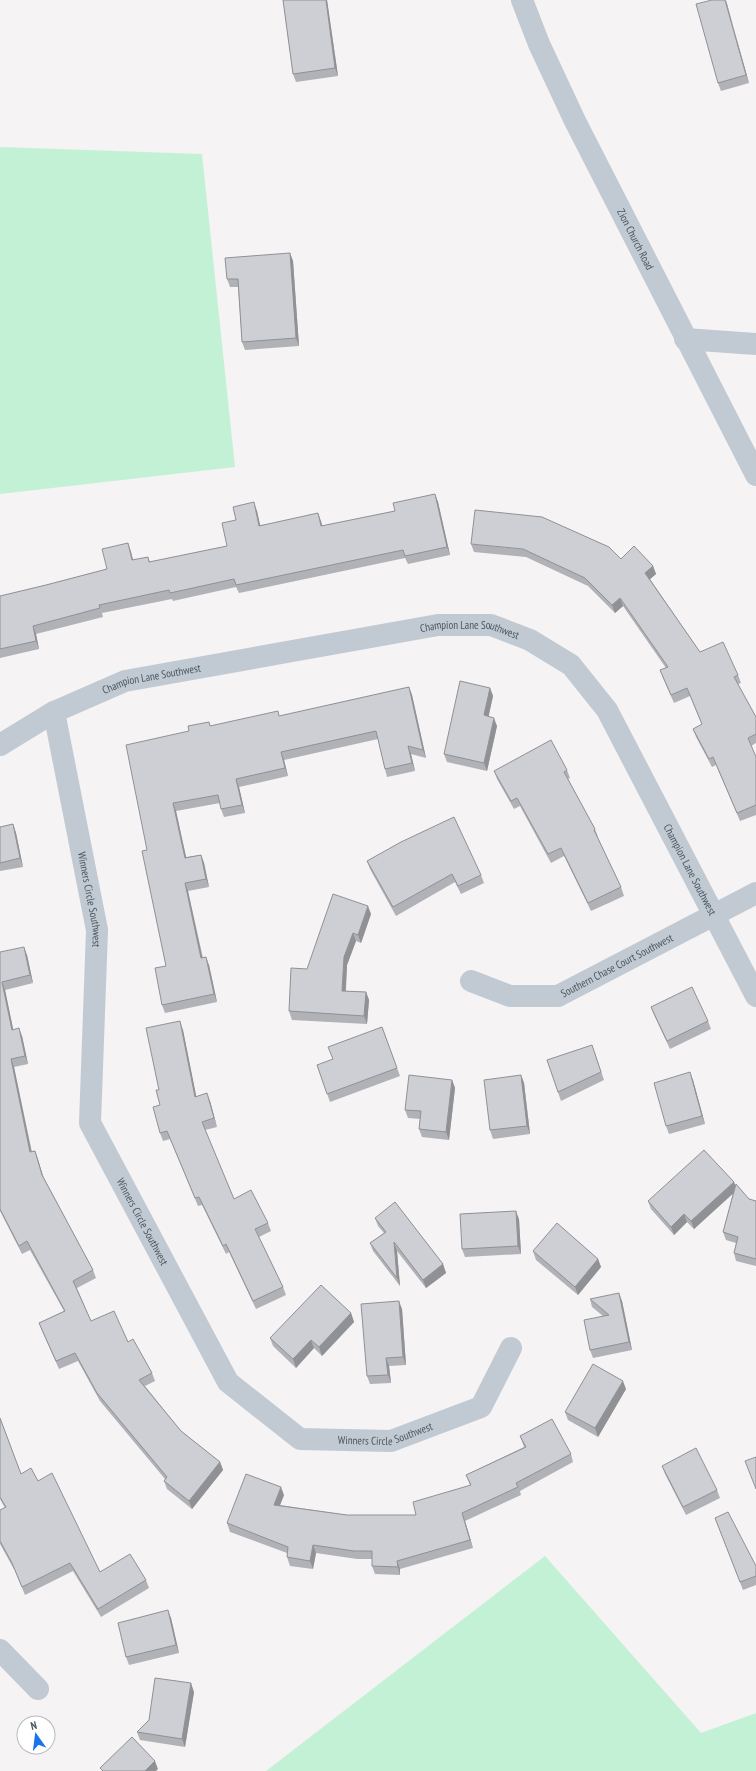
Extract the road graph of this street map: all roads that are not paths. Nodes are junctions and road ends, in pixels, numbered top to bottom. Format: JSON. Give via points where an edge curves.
{"nodes":[{"id":1,"x":522,"y":0,"type":"edge"},
{"id":2,"x":685,"y":339,"type":"junction"},
{"id":3,"x":756,"y":344,"type":"edge"},
{"id":4,"x":756,"y":476,"type":"edge"},
{"id":5,"x":54,"y":712,"type":"junction"},
{"id":6,"x":0,"y":745,"type":"edge"},
{"id":7,"x":756,"y":893,"type":"edge"},
{"id":8,"x":714,"y":915,"type":"junction"},
{"id":9,"x":471,"y":981,"type":"dead end"},
{"id":10,"x":756,"y":996,"type":"edge"},
{"id":11,"x":511,"y":1348,"type":"dead end"},
{"id":12,"x":0,"y":1650,"type":"edge"},
{"id":13,"x":38,"y":1689,"type":"dead end"}],
"edges":[{"from":1,"to":2,"type":"street","name":"Zion Church Road","via":[[539,44],[575,121]]},
{"from":2,"to":3,"type":"street"},
{"from":2,"to":4,"type":"street","name":"Zion Church Road"},
{"from":5,"to":6,"type":"street","name":"Champion Lane Southwest"},
{"from":5,"to":8,"type":"street","name":"Champion Lane Southwest","via":[[125,681],[438,625],[491,625],[530,640],[571,665],[607,710]]},
{"from":5,"to":11,"type":"street","name":"Winners Circle Southwest","via":[[97,930],[90,1123],[228,1382],[300,1439],[391,1441],[480,1407]]},
{"from":7,"to":8,"type":"street","name":"Southern Chase Court Southwest"},
{"from":8,"to":9,"type":"street","name":"Southern Chase Court Southwest","via":[[558,996],[510,996]]},
{"from":8,"to":10,"type":"street","name":"Champion Lane Southwest"},
{"from":12,"to":13,"type":"street"}]}
